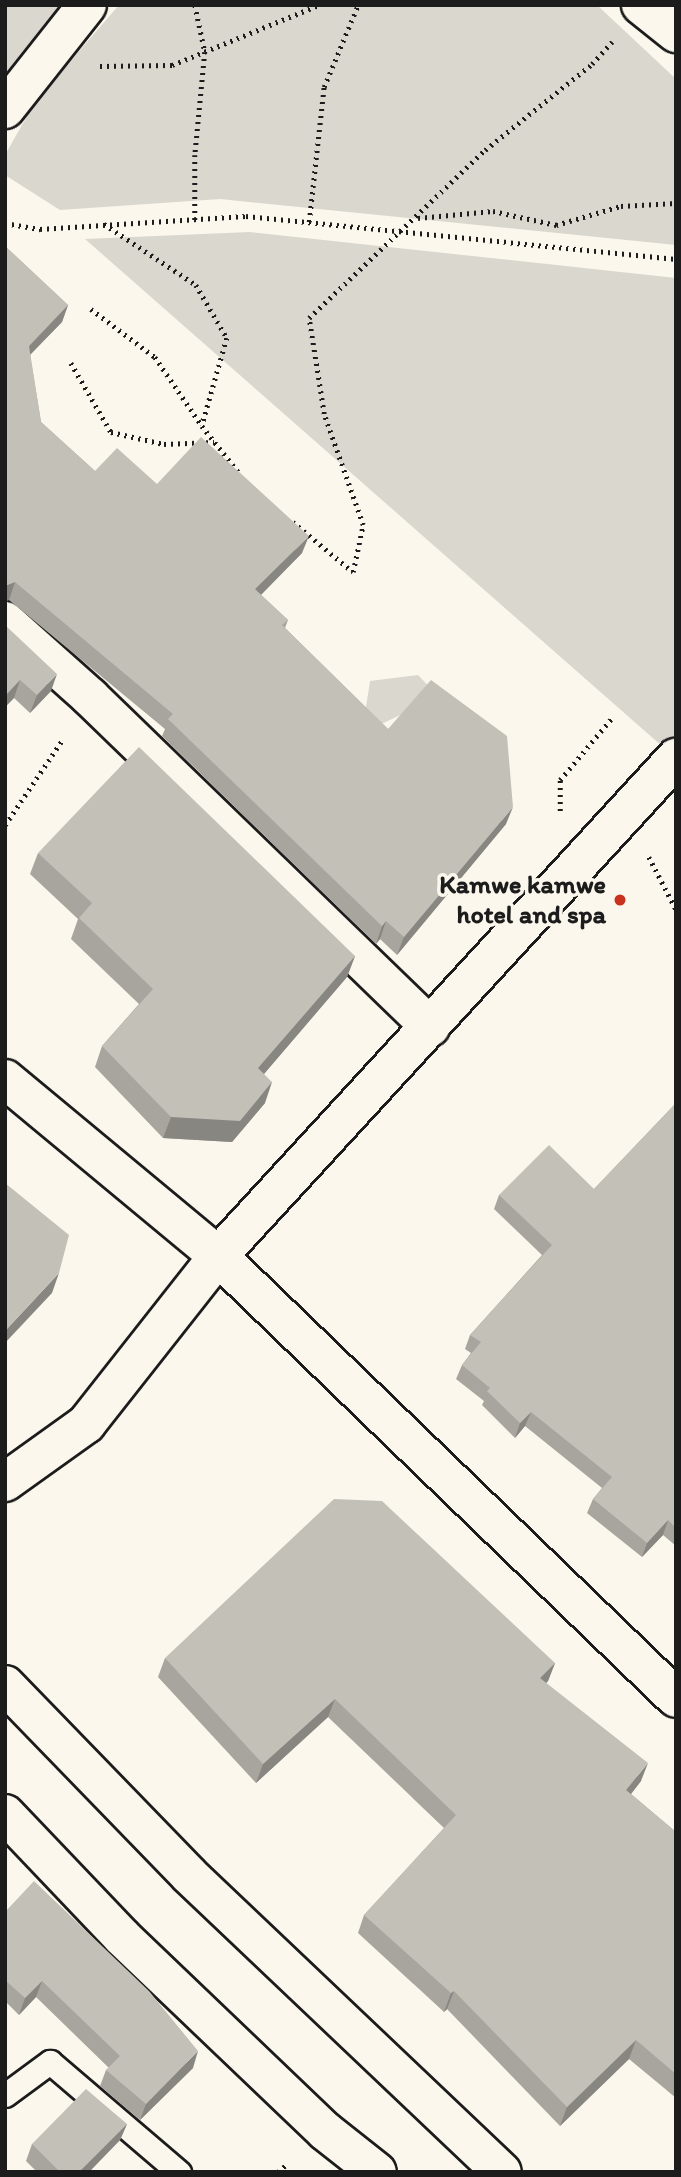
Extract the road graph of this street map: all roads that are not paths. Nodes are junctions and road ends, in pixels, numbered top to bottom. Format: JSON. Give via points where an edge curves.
{"nodes":[{"id":1,"x":86,"y":5,"type":"edge"},
{"id":2,"x":642,"y":6,"type":"edge"},
{"id":3,"x":676,"y":33,"type":"edge"},
{"id":4,"x":5,"y":109,"type":"edge"},
{"id":5,"x":5,"y":621,"type":"edge"},
{"id":6,"x":676,"y":758,"type":"edge"},
{"id":7,"x":430,"y":1027,"type":"junction"},
{"id":8,"x":5,"y":1079,"type":"edge"},
{"id":9,"x":218,"y":1256,"type":"junction"},
{"id":10,"x":5,"y":1482,"type":"edge"},
{"id":11,"x":5,"y":1685,"type":"edge"},
{"id":12,"x":676,"y":1698,"type":"edge"},
{"id":13,"x":5,"y":1814,"type":"edge"},
{"id":14,"x":5,"y":2095,"type":"edge"},
{"id":15,"x":179,"y":2172,"type":"edge"},
{"id":16,"x":377,"y":2172,"type":"edge"},
{"id":17,"x":502,"y":2172,"type":"edge"}],
"edges":[{"from":1,"to":4,"type":"street"},
{"from":2,"to":3,"type":"street"},
{"from":5,"to":7,"type":"street","via":[[90,697]]},
{"from":6,"to":7,"type":"street"},
{"from":7,"to":9,"type":"street"},
{"from":8,"to":9,"type":"street"},
{"from":9,"to":10,"type":"street","via":[[86,1424]]},
{"from":9,"to":12,"type":"street"},
{"from":11,"to":17,"type":"street","via":[[189,1875]]},
{"from":13,"to":16,"type":"street","via":[[122,1937],[326,2131]]},
{"from":14,"to":15,"type":"lane","via":[[50,2063]]}]}
